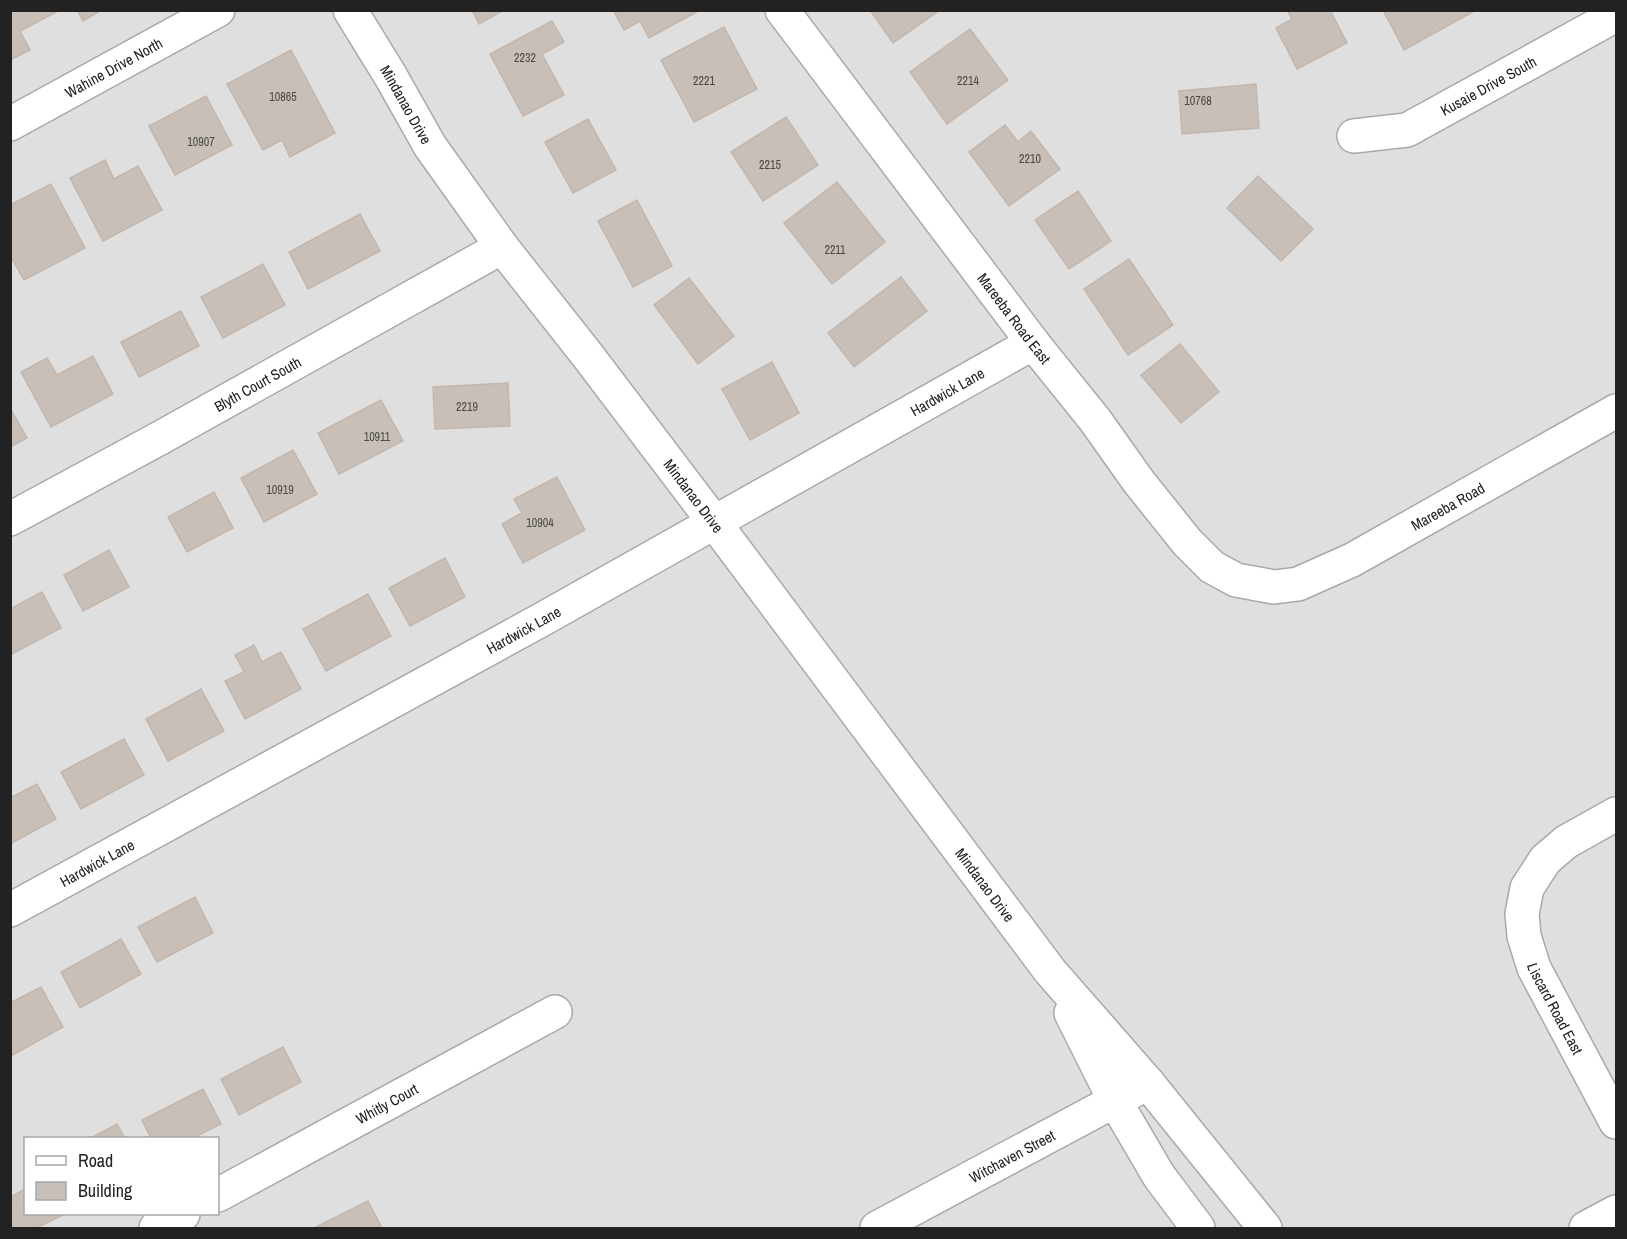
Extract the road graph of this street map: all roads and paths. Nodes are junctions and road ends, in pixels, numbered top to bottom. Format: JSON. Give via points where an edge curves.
{"nodes":[{"id":1,"x":218,"y":10,"type":"edge"},
{"id":2,"x":350,"y":10,"type":"edge"},
{"id":3,"x":782,"y":10,"type":"edge"},
{"id":4,"x":1617,"y":15,"type":"edge"},
{"id":5,"x":10,"y":124,"type":"edge"},
{"id":6,"x":1354,"y":136,"type":"dead end"},
{"id":7,"x":502,"y":247,"type":"junction"},
{"id":8,"x":1033,"y":343,"type":"junction"},
{"id":9,"x":1617,"y":411,"type":"edge"},
{"id":10,"x":10,"y":519,"type":"edge"},
{"id":11,"x":714,"y":522,"type":"junction"},
{"id":12,"x":1274,"y":588,"type":"joint"},
{"id":13,"x":1617,"y":814,"type":"edge"},
{"id":14,"x":10,"y":910,"type":"edge"},
{"id":15,"x":1050,"y":971,"type":"junction"},
{"id":16,"x":555,"y":1012,"type":"dead end"},
{"id":17,"x":1148,"y":1083,"type":"junction"},
{"id":18,"x":1115,"y":1101,"type":"junction"},
{"id":19,"x":1617,"y":1122,"type":"edge"},
{"id":20,"x":219,"y":1194,"type":"edge"},
{"id":21,"x":1617,"y":1212,"type":"edge"},
{"id":22,"x":181,"y":1215,"type":"edge"},
{"id":23,"x":156,"y":1228,"type":"edge"},
{"id":24,"x":877,"y":1228,"type":"edge"},
{"id":25,"x":1198,"y":1228,"type":"edge"},
{"id":26,"x":1265,"y":1228,"type":"edge"},
{"id":27,"x":1587,"y":1228,"type":"edge"}],
"edges":[{"from":1,"to":5,"type":"street","name":"Wahine Drive North"},
{"from":2,"to":7,"type":"street","name":"Mindanao Drive","via":[[430,146]]},
{"from":3,"to":8,"type":"street","name":"Mareeba Road East"},
{"from":4,"to":6,"type":"street","name":"Kusaie Drive South","via":[[1407,130]]},
{"from":7,"to":10,"type":"street","name":"Blyth Court South"},
{"from":7,"to":11,"type":"street","name":"Mindanao Drive"},
{"from":8,"to":11,"type":"street","name":"Hardwick Lane"},
{"from":8,"to":12,"type":"street","name":"Mareeba Road East","via":[[1186,542],[1212,567],[1236,580]]},
{"from":9,"to":12,"type":"street","name":"Mareeba Road","via":[[1352,560],[1298,584]]},
{"from":11,"to":14,"type":"street","name":"Hardwick Lane"},
{"from":11,"to":15,"type":"street","name":"Mindanao Drive"},
{"from":13,"to":19,"type":"street","name":"Liscard Road East","via":[[1566,842],[1545,860],[1527,888],[1522,914],[1534,968]]},
{"from":15,"to":17,"type":"street","name":"Mindanao Drive"},
{"from":15,"to":18,"type":"street","name":"Mindanao Drive"},
{"from":16,"to":20,"type":"street","name":"Whitly Court"},
{"from":17,"to":18,"type":"street","name":"Witchaven Street"},
{"from":17,"to":26,"type":"street","name":"Mindanao Drive"},
{"from":18,"to":24,"type":"street","name":"Witchaven Street"},
{"from":18,"to":25,"type":"street","name":"Mindanao Drive","via":[[1159,1176]]},
{"from":21,"to":27,"type":"street"},
{"from":22,"to":23,"type":"street"}]}
